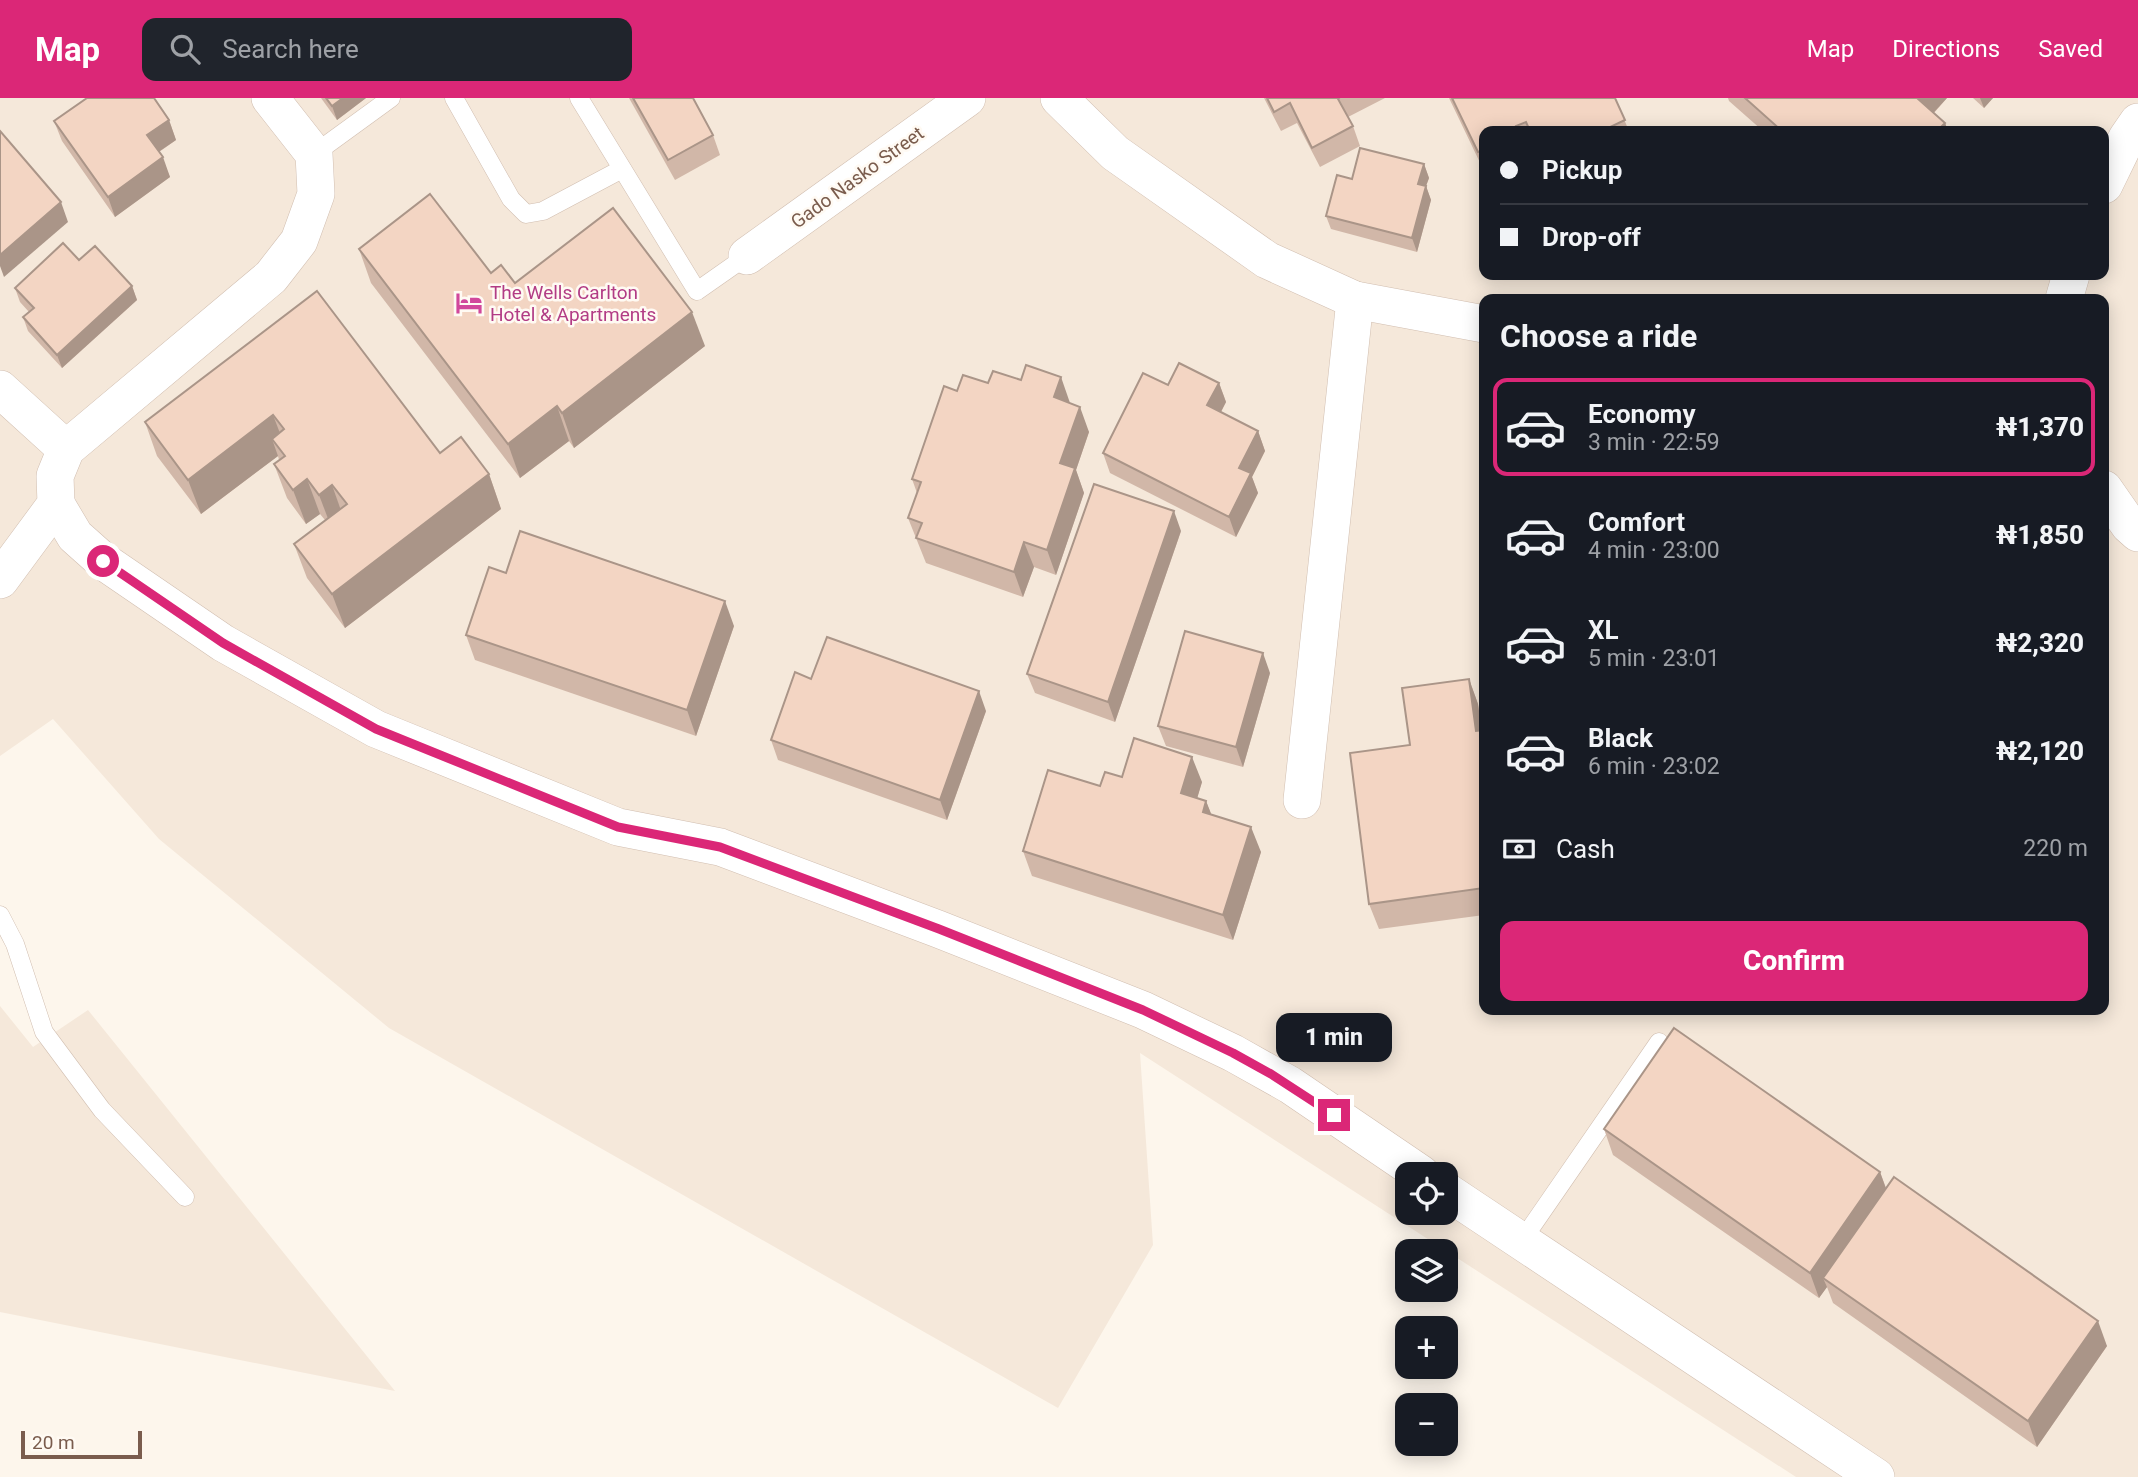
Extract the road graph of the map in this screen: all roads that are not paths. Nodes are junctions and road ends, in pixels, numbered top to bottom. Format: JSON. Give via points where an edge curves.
{"nodes":[{"id":1,"x":270,"y":98,"type":"edge"},
{"id":2,"x":391,"y":98,"type":"edge"},
{"id":3,"x":454,"y":98,"type":"edge"},
{"id":4,"x":579,"y":98,"type":"edge"},
{"id":5,"x":967,"y":98,"type":"edge"},
{"id":6,"x":1059,"y":98,"type":"edge"},
{"id":7,"x":2138,"y":121,"type":"edge"},
{"id":8,"x":314,"y":154,"type":"junction"},
{"id":9,"x":622,"y":169,"type":"junction"},
{"id":10,"x":2109,"y":176,"type":"edge"},
{"id":11,"x":747,"y":256,"type":"joint"},
{"id":12,"x":1355,"y":300,"type":"junction"},
{"id":13,"x":1479,"y":323,"type":"edge"},
{"id":14,"x":0,"y":389,"type":"edge"},
{"id":15,"x":66,"y":449,"type":"junction"},
{"id":16,"x":2109,"y":495,"type":"edge"},
{"id":17,"x":56,"y":504,"type":"junction"},
{"id":18,"x":2138,"y":533,"type":"edge"},
{"id":19,"x":0,"y":580,"type":"edge"},
{"id":20,"x":1302,"y":800,"type":"dead end"},
{"id":21,"x":0,"y":915,"type":"edge"},
{"id":22,"x":1660,"y":1042,"type":"dead end"},
{"id":23,"x":1404,"y":1162,"type":"edge"},
{"id":24,"x":185,"y":1198,"type":"dead end"},
{"id":25,"x":1458,"y":1199,"type":"edge"},
{"id":26,"x":1521,"y":1242,"type":"junction"},
{"id":27,"x":1876,"y":1477,"type":"edge"}],
"edges":[{"from":1,"to":8,"type":"street"},
{"from":2,"to":8,"type":"lane"},
{"from":3,"to":9,"type":"lane","via":[[511,200],[526,214],[543,211]]},
{"from":4,"to":9,"type":"lane"},
{"from":5,"to":11,"type":"street","name":"Gado Nasko Street"},
{"from":6,"to":12,"type":"street","via":[[1115,153],[1267,260]]},
{"from":7,"to":10,"type":"street"},
{"from":8,"to":15,"type":"street","via":[[316,194],[299,241],[271,277]]},
{"from":9,"to":11,"type":"lane","via":[[697,290]]},
{"from":12,"to":13,"type":"street"},
{"from":12,"to":20,"type":"street"},
{"from":14,"to":15,"type":"street"},
{"from":15,"to":17,"type":"street","via":[[55,476]]},
{"from":16,"to":18,"type":"street"},
{"from":17,"to":19,"type":"street"},
{"from":17,"to":23,"type":"street","via":[[75,536],[103,561],[223,643],[376,729],[618,827],[720,847],[1143,1010],[1290,1085]]},
{"from":21,"to":24,"type":"lane","via":[[15,944],[44,1032],[102,1110]]},
{"from":22,"to":26,"type":"lane"},
{"from":25,"to":26,"type":"street"},
{"from":26,"to":27,"type":"street"}]}
